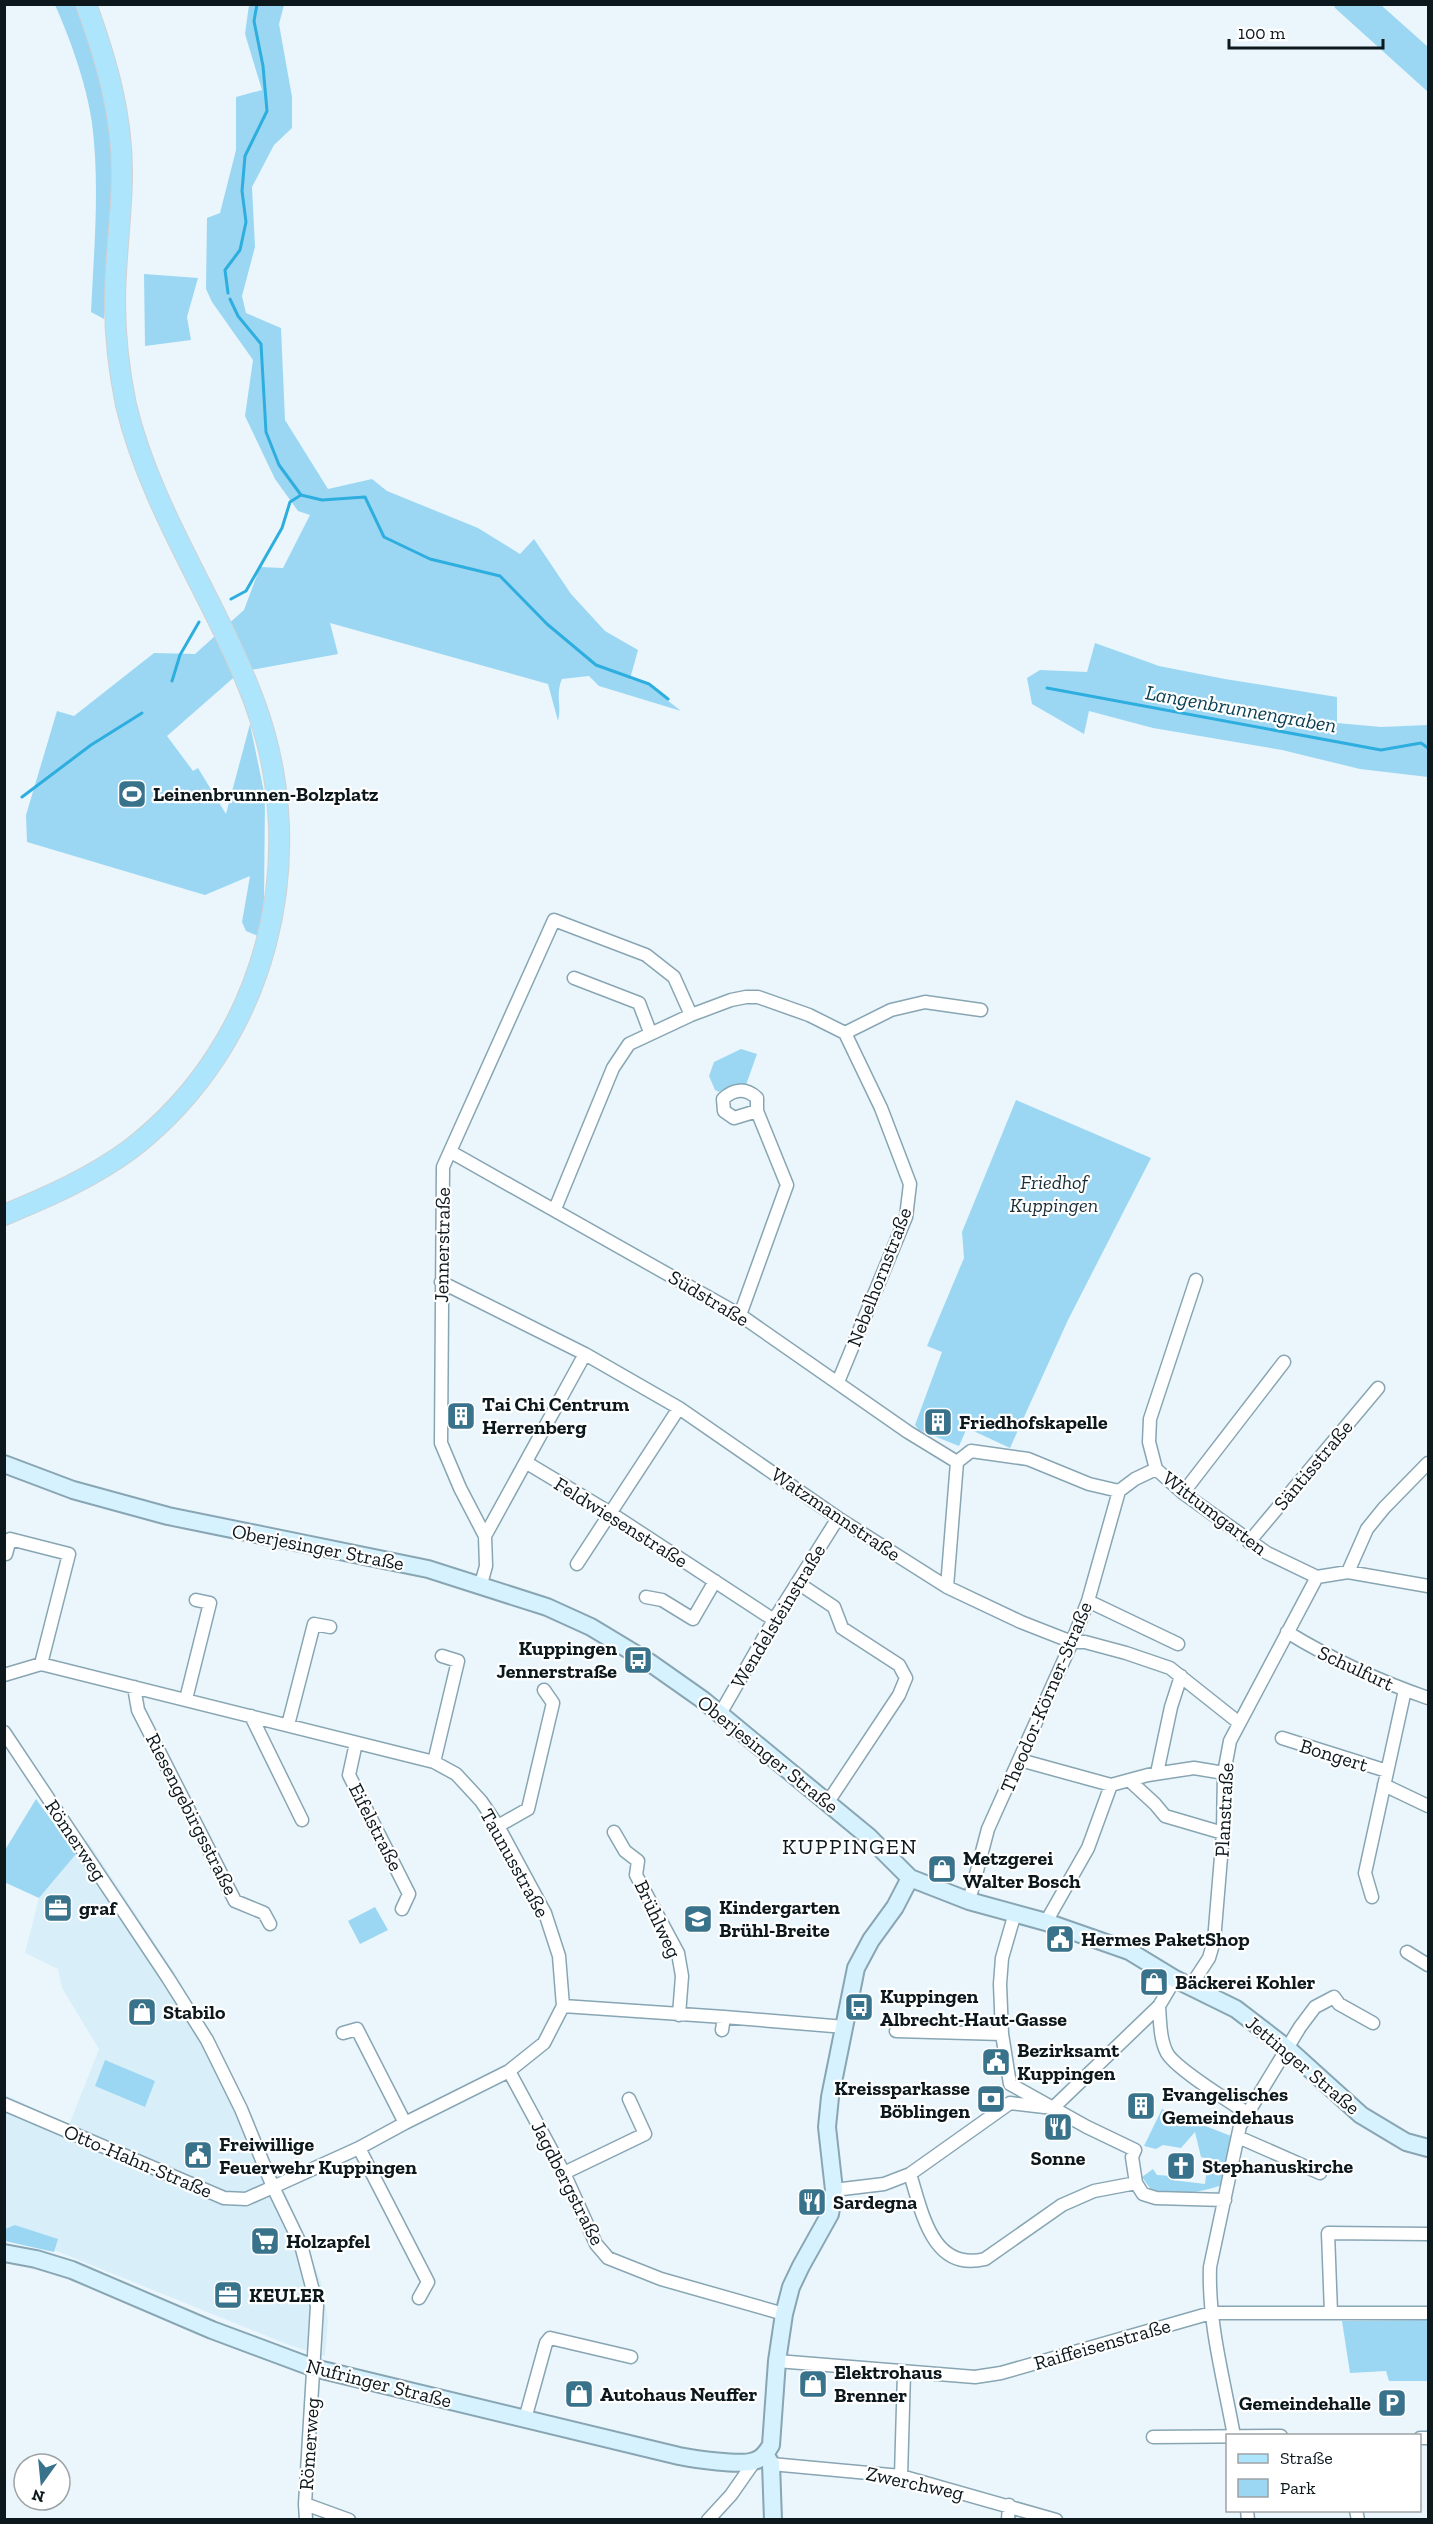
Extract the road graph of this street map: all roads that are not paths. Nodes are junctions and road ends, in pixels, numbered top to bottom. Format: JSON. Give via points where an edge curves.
{"nodes":[{"id":1,"x":86,"y":4,"type":"edge"},
{"id":2,"x":574,"y":978,"type":"dead end"},
{"id":3,"x":981,"y":1010,"type":"dead end"},
{"id":4,"x":691,"y":1015,"type":"junction"},
{"id":5,"x":650,"y":1032,"type":"junction"},
{"id":6,"x":845,"y":1033,"type":"junction"},
{"id":7,"x":758,"y":1111,"type":"dead end"},
{"id":8,"x":451,"y":1152,"type":"junction"},
{"id":9,"x":555,"y":1209,"type":"junction"},
{"id":10,"x":4,"y":1215,"type":"edge"},
{"id":11,"x":1196,"y":1280,"type":"dead end"},
{"id":12,"x":441,"y":1282,"type":"junction"},
{"id":13,"x":740,"y":1315,"type":"junction"},
{"id":14,"x":585,"y":1354,"type":"junction"},
{"id":15,"x":1284,"y":1362,"type":"dead end"},
{"id":16,"x":838,"y":1382,"type":"junction"},
{"id":17,"x":1378,"y":1388,"type":"dead end"},
{"id":18,"x":679,"y":1408,"type":"junction"},
{"id":19,"x":957,"y":1462,"type":"junction"},
{"id":20,"x":1428,"y":1462,"type":"edge"},
{"id":21,"x":527,"y":1463,"type":"junction"},
{"id":22,"x":4,"y":1464,"type":"edge"},
{"id":23,"x":1156,"y":1469,"type":"junction"},
{"id":24,"x":1119,"y":1491,"type":"junction"},
{"id":25,"x":1183,"y":1493,"type":"junction"},
{"id":26,"x":612,"y":1514,"type":"junction"},
{"id":27,"x":838,"y":1518,"type":"junction"},
{"id":28,"x":485,"y":1536,"type":"junction"},
{"id":29,"x":1249,"y":1542,"type":"junction"},
{"id":30,"x":6,"y":1554,"type":"dead end"},
{"id":31,"x":577,"y":1564,"type":"dead end"},
{"id":32,"x":1348,"y":1572,"type":"junction"},
{"id":33,"x":1317,"y":1577,"type":"junction"},
{"id":34,"x":715,"y":1581,"type":"junction"},
{"id":35,"x":798,"y":1583,"type":"junction"},
{"id":36,"x":481,"y":1584,"type":"junction"},
{"id":37,"x":1428,"y":1586,"type":"edge"},
{"id":38,"x":947,"y":1587,"type":"junction"},
{"id":39,"x":646,"y":1597,"type":"dead end"},
{"id":40,"x":196,"y":1600,"type":"dead end"},
{"id":41,"x":1088,"y":1601,"type":"junction"},
{"id":42,"x":774,"y":1620,"type":"junction"},
{"id":43,"x":330,"y":1627,"type":"dead end"},
{"id":44,"x":1287,"y":1632,"type":"junction"},
{"id":45,"x":1072,"y":1642,"type":"junction"},
{"id":46,"x":1178,"y":1644,"type":"dead end"},
{"id":47,"x":442,"y":1656,"type":"dead end"},
{"id":48,"x":41,"y":1664,"type":"junction"},
{"id":49,"x":4,"y":1675,"type":"edge"},
{"id":50,"x":1181,"y":1676,"type":"junction"},
{"id":51,"x":134,"y":1687,"type":"junction"},
{"id":52,"x":543,"y":1690,"type":"dead end"},
{"id":53,"x":1405,"y":1690,"type":"junction"},
{"id":54,"x":1428,"y":1698,"type":"edge"},
{"id":55,"x":186,"y":1699,"type":"junction"},
{"id":56,"x":720,"y":1714,"type":"junction"},
{"id":57,"x":251,"y":1716,"type":"junction"},
{"id":58,"x":1238,"y":1722,"type":"junction"},
{"id":59,"x":288,"y":1725,"type":"junction"},
{"id":60,"x":4,"y":1732,"type":"edge"},
{"id":61,"x":1282,"y":1738,"type":"dead end"},
{"id":62,"x":356,"y":1743,"type":"junction"},
{"id":63,"x":1020,"y":1760,"type":"junction"},
{"id":64,"x":434,"y":1762,"type":"junction"},
{"id":65,"x":1387,"y":1771,"type":"junction"},
{"id":66,"x":1157,"y":1773,"type":"junction"},
{"id":67,"x":1224,"y":1773,"type":"junction"},
{"id":68,"x":1129,"y":1780,"type":"junction"},
{"id":69,"x":1111,"y":1785,"type":"junction"},
{"id":70,"x":1384,"y":1785,"type":"junction"},
{"id":71,"x":828,"y":1802,"type":"junction"},
{"id":72,"x":1428,"y":1806,"type":"edge"},
{"id":73,"x":303,"y":1820,"type":"dead end"},
{"id":74,"x":498,"y":1826,"type":"junction"},
{"id":75,"x":614,"y":1832,"type":"dead end"},
{"id":76,"x":1223,"y":1833,"type":"junction"},
{"id":77,"x":910,"y":1878,"type":"junction"},
{"id":78,"x":1372,"y":1897,"type":"dead end"},
{"id":79,"x":969,"y":1901,"type":"junction"},
{"id":80,"x":402,"y":1909,"type":"dead end"},
{"id":81,"x":1016,"y":1913,"type":"junction"},
{"id":82,"x":1046,"y":1922,"type":"junction"},
{"id":83,"x":270,"y":1924,"type":"dead end"},
{"id":84,"x":1407,"y":1952,"type":"dead end"},
{"id":85,"x":1428,"y":1965,"type":"edge"},
{"id":86,"x":1175,"y":1979,"type":"junction"},
{"id":87,"x":1190,"y":1987,"type":"junction"},
{"id":88,"x":563,"y":2006,"type":"junction"},
{"id":89,"x":1159,"y":2006,"type":"junction"},
{"id":90,"x":679,"y":2015,"type":"junction"},
{"id":91,"x":724,"y":2017,"type":"junction"},
{"id":92,"x":1372,"y":2023,"type":"dead end"},
{"id":93,"x":845,"y":2027,"type":"junction"},
{"id":94,"x":722,"y":2030,"type":"dead end"},
{"id":95,"x":896,"y":2031,"type":"dead end"},
{"id":96,"x":343,"y":2033,"type":"dead end"},
{"id":97,"x":1002,"y":2034,"type":"junction"},
{"id":98,"x":1288,"y":2049,"type":"junction"},
{"id":99,"x":509,"y":2071,"type":"junction"},
{"id":100,"x":1010,"y":2084,"type":"junction"},
{"id":101,"x":628,"y":2099,"type":"dead end"},
{"id":102,"x":1010,"y":2103,"type":"junction"},
{"id":103,"x":4,"y":2104,"type":"edge"},
{"id":104,"x":1053,"y":2108,"type":"junction"},
{"id":105,"x":1247,"y":2113,"type":"junction"},
{"id":106,"x":405,"y":2122,"type":"junction"},
{"id":107,"x":1238,"y":2137,"type":"junction"},
{"id":108,"x":359,"y":2148,"type":"junction"},
{"id":109,"x":1428,"y":2148,"type":"edge"},
{"id":110,"x":1320,"y":2173,"type":"dead end"},
{"id":111,"x":564,"y":2174,"type":"junction"},
{"id":112,"x":910,"y":2174,"type":"junction"},
{"id":113,"x":1136,"y":2183,"type":"junction"},
{"id":114,"x":273,"y":2187,"type":"junction"},
{"id":115,"x":834,"y":2190,"type":"junction"},
{"id":116,"x":1225,"y":2200,"type":"junction"},
{"id":117,"x":1428,"y":2234,"type":"edge"},
{"id":118,"x":4,"y":2253,"type":"edge"},
{"id":119,"x":419,"y":2298,"type":"dead end"},
{"id":120,"x":1211,"y":2313,"type":"junction"},
{"id":121,"x":1331,"y":2313,"type":"junction"},
{"id":122,"x":1428,"y":2313,"type":"edge"},
{"id":123,"x":784,"y":2314,"type":"junction"},
{"id":124,"x":631,"y":2357,"type":"dead end"},
{"id":125,"x":777,"y":2361,"type":"junction"},
{"id":126,"x":315,"y":2368,"type":"junction"},
{"id":127,"x":904,"y":2372,"type":"junction"},
{"id":128,"x":525,"y":2419,"type":"junction"},
{"id":129,"x":1234,"y":2434,"type":"edge"},
{"id":130,"x":1226,"y":2435,"type":"edge"},
{"id":131,"x":1153,"y":2437,"type":"dead end"},
{"id":132,"x":764,"y":2460,"type":"junction"},
{"id":133,"x":901,"y":2476,"type":"junction"},
{"id":134,"x":305,"y":2504,"type":"junction"},
{"id":135,"x":1009,"y":2505,"type":"junction"},
{"id":136,"x":306,"y":2520,"type":"edge"},
{"id":137,"x":349,"y":2520,"type":"edge"},
{"id":138,"x":708,"y":2520,"type":"edge"},
{"id":139,"x":773,"y":2520,"type":"edge"},
{"id":140,"x":1008,"y":2520,"type":"edge"},
{"id":141,"x":1056,"y":2520,"type":"edge"}],
"edges":[{"from":1,"to":10,"type":"main road","via":[[110,75],[121,143],[115,303],[122,381],[140,454],[254,700],[274,772],[280,868],[272,923],[246,1004],[224,1045],[194,1087],[133,1147],[86,1178]]},
{"from":2,"to":5,"type":"street","via":[[639,1003]]},
{"from":3,"to":6,"type":"street","via":[[925,1002],[891,1011]]},
{"from":4,"to":5,"type":"street"},
{"from":4,"to":6,"type":"street","via":[[731,1000],[758,997]]},
{"from":4,"to":8,"type":"street","name":"Jennerstraße","via":[[674,977],[646,955],[554,920]]},
{"from":5,"to":9,"type":"street","via":[[629,1044],[613,1068]]},
{"from":6,"to":16,"type":"street","name":"Nebelhornstraße","via":[[881,1108],[910,1184],[906,1217]]},
{"from":7,"to":13,"type":"street","via":[[787,1185]]},
{"from":8,"to":9,"type":"street","name":"Südstraße"},
{"from":8,"to":12,"type":"street","name":"Jennerstraße","via":[[443,1167]]},
{"from":9,"to":13,"type":"street","name":"Südstraße"},
{"from":11,"to":23,"type":"street","name":"Wittumgarten","via":[[1150,1419],[1149,1442]]},
{"from":12,"to":14,"type":"street","name":"Watzmannstraße"},
{"from":12,"to":28,"type":"street","name":"Jennerstraße","via":[[441,1443]]},
{"from":13,"to":16,"type":"street","name":"Südstraße"},
{"from":14,"to":18,"type":"street","name":"Watzmannstraße"},
{"from":14,"to":21,"type":"street"},
{"from":15,"to":25,"type":"street"},
{"from":16,"to":19,"type":"street","name":"Südstraße"},
{"from":17,"to":29,"type":"street","name":"Säntisstraße"},
{"from":18,"to":26,"type":"street"},
{"from":18,"to":27,"type":"street","name":"Watzmannstraße"},
{"from":19,"to":24,"type":"street","via":[[971,1451],[1013,1456]]},
{"from":19,"to":38,"type":"street"},
{"from":20,"to":32,"type":"street","via":[[1367,1529]]},
{"from":21,"to":26,"type":"street","name":"Feldwiesenstraße"},
{"from":21,"to":28,"type":"street"},
{"from":22,"to":36,"type":"main road","name":"Oberjesinger Straße","via":[[127,1506],[238,1532],[406,1563]]},
{"from":23,"to":24,"type":"street"},
{"from":23,"to":25,"type":"street","name":"Wittumgarten"},
{"from":24,"to":41,"type":"street","name":"Theodor-Körner-Straße"},
{"from":25,"to":29,"type":"street","name":"Wittumgarten"},
{"from":26,"to":31,"type":"street"},
{"from":26,"to":34,"type":"street","name":"Feldwiesenstraße"},
{"from":27,"to":35,"type":"street","name":"Wendelsteinstraße"},
{"from":27,"to":38,"type":"street","name":"Watzmannstraße"},
{"from":28,"to":36,"type":"street","name":"Jennerstraße","via":[[486,1566]]},
{"from":29,"to":33,"type":"street","name":"Wittumgarten"},
{"from":30,"to":48,"type":"street","via":[[10,1539],[69,1554]]},
{"from":32,"to":33,"type":"street"},
{"from":32,"to":37,"type":"street"},
{"from":33,"to":44,"type":"street","name":"Planstraße"},
{"from":34,"to":39,"type":"street","via":[[693,1619],[662,1600]]},
{"from":34,"to":42,"type":"street","name":"Feldwiesenstraße"},
{"from":35,"to":42,"type":"street","name":"Wendelsteinstraße"},
{"from":35,"to":71,"type":"street","via":[[834,1607],[842,1628],[899,1665],[906,1678],[899,1695]]},
{"from":36,"to":56,"type":"main road","name":"Oberjesinger Straße","via":[[591,1627],[649,1662]]},
{"from":38,"to":45,"type":"street","name":"Watzmannstraße"},
{"from":40,"to":55,"type":"street","via":[[210,1603]]},
{"from":41,"to":45,"type":"street","name":"Theodor-Körner-Straße"},
{"from":41,"to":46,"type":"street"},
{"from":42,"to":56,"type":"street","name":"Wendelsteinstraße"},
{"from":43,"to":59,"type":"street","via":[[314,1624]]},
{"from":44,"to":53,"type":"street","name":"Schulfurt","via":[[1319,1652]]},
{"from":44,"to":58,"type":"street","name":"Planstraße"},
{"from":45,"to":50,"type":"street","name":"Watzmannstraße","via":[[1151,1660]]},
{"from":45,"to":63,"type":"street","name":"Theodor-Körner-Straße"},
{"from":47,"to":64,"type":"street","via":[[458,1661]]},
{"from":48,"to":49,"type":"street"},
{"from":48,"to":51,"type":"street","name":"Taunusstraße"},
{"from":50,"to":58,"type":"street","name":"Watzmannstraße"},
{"from":50,"to":66,"type":"street"},
{"from":51,"to":55,"type":"street","name":"Taunusstraße"},
{"from":51,"to":83,"type":"street","name":"Riesengebirgsstraße","via":[[138,1710],[235,1901],[264,1913]]},
{"from":52,"to":74,"type":"street","via":[[553,1703],[528,1809]]},
{"from":53,"to":54,"type":"street","name":"Schulfurt"},
{"from":53,"to":65,"type":"street"},
{"from":55,"to":57,"type":"street","name":"Taunusstraße"},
{"from":56,"to":71,"type":"main road","name":"Oberjesinger Straße"},
{"from":57,"to":59,"type":"street","name":"Taunusstraße"},
{"from":57,"to":73,"type":"street"},
{"from":58,"to":67,"type":"street","name":"Planstraße"},
{"from":59,"to":62,"type":"street","name":"Taunusstraße"},
{"from":60,"to":114,"type":"street","name":"Römerweg","via":[[207,2040]]},
{"from":61,"to":65,"type":"street","name":"Bongert"},
{"from":62,"to":64,"type":"street","name":"Taunusstraße"},
{"from":62,"to":80,"type":"street","name":"Eifelstraße","via":[[349,1775],[409,1894]]},
{"from":63,"to":69,"type":"street"},
{"from":63,"to":79,"type":"street","name":"Theodor-Körner-Straße","via":[[988,1829]]},
{"from":64,"to":74,"type":"street","name":"Taunusstraße","via":[[456,1774],[482,1801]]},
{"from":65,"to":70,"type":"street"},
{"from":66,"to":67,"type":"street","via":[[1194,1768]]},
{"from":66,"to":68,"type":"street"},
{"from":67,"to":76,"type":"street","name":"Planstraße"},
{"from":68,"to":69,"type":"street"},
{"from":68,"to":76,"type":"street","via":[[1164,1816]]},
{"from":69,"to":82,"type":"street","via":[[1088,1848]]},
{"from":70,"to":72,"type":"street","name":"Bongert"},
{"from":70,"to":78,"type":"street","via":[[1365,1873]]},
{"from":71,"to":77,"type":"main road","name":"Oberjesinger Straße"},
{"from":74,"to":88,"type":"street","name":"Taunusstraße","via":[[545,1913],[559,1956]]},
{"from":75,"to":90,"type":"street","name":"Brühlweg","via":[[625,1851],[638,1861],[636,1875],[678,1953],[682,1976]]},
{"from":76,"to":87,"type":"street","name":"Planstraße","via":[[1214,1941],[1209,1958]]},
{"from":77,"to":79,"type":"main road","name":"Jettinger Straße"},
{"from":77,"to":93,"type":"main road","via":[[856,1968]]},
{"from":79,"to":81,"type":"main road","name":"Jettinger Straße"},
{"from":81,"to":82,"type":"main road","name":"Jettinger Straße"},
{"from":81,"to":97,"type":"street","via":[[1002,1958]]},
{"from":82,"to":86,"type":"main road","name":"Jettinger Straße","via":[[1129,1951]]},
{"from":84,"to":85,"type":"street"},
{"from":86,"to":87,"type":"main road","name":"Jettinger Straße"},
{"from":86,"to":89,"type":"street"},
{"from":87,"to":98,"type":"main road","name":"Jettinger Straße","via":[[1236,2009]]},
{"from":88,"to":90,"type":"street"},
{"from":88,"to":99,"type":"street","via":[[544,2043]]},
{"from":89,"to":104,"type":"street"},
{"from":89,"to":105,"type":"street","via":[[1166,2051],[1175,2064]]},
{"from":90,"to":91,"type":"street"},
{"from":91,"to":93,"type":"street"},
{"from":91,"to":94,"type":"street"},
{"from":92,"to":98,"type":"street","via":[[1339,2004],[1334,1996],[1315,2007]]},
{"from":93,"to":115,"type":"main road","via":[[827,2127]]},
{"from":95,"to":97,"type":"street"},
{"from":96,"to":106,"type":"street","via":[[357,2029]]},
{"from":97,"to":100,"type":"street"},
{"from":98,"to":105,"type":"street"},
{"from":98,"to":109,"type":"main road","name":"Jettinger Straße","via":[[1361,2115],[1406,2142]]},
{"from":99,"to":106,"type":"street"},
{"from":99,"to":111,"type":"street","name":"Jagdbergstraße"},
{"from":100,"to":102,"type":"street"},
{"from":100,"to":104,"type":"street"},
{"from":101,"to":111,"type":"street","via":[[645,2134]]},
{"from":102,"to":104,"type":"street"},
{"from":102,"to":112,"type":"street"},
{"from":103,"to":114,"type":"street","name":"Otto-Hahn-Straße","via":[[224,2198],[246,2199]]},
{"from":104,"to":113,"type":"street","via":[[1135,2150],[1132,2157]]},
{"from":105,"to":107,"type":"street"},
{"from":106,"to":108,"type":"street"},
{"from":107,"to":110,"type":"street"},
{"from":107,"to":116,"type":"street"},
{"from":108,"to":114,"type":"street"},
{"from":108,"to":119,"type":"street","via":[[428,2282]]},
{"from":111,"to":123,"type":"street","name":"Jagdbergstraße","via":[[596,2244],[608,2258]]},
{"from":112,"to":113,"type":"street","via":[[932,2237],[956,2259],[970,2262],[985,2259],[1062,2205],[1094,2191]]},
{"from":112,"to":115,"type":"street","via":[[884,2184]]},
{"from":113,"to":116,"type":"street","via":[[1143,2194],[1156,2198]]},
{"from":114,"to":126,"type":"street","name":"Römerweg","via":[[301,2245],[317,2306]]},
{"from":115,"to":123,"type":"main road","via":[[830,2214],[791,2287]]},
{"from":116,"to":120,"type":"street","via":[[1210,2267]]},
{"from":117,"to":121,"type":"street","via":[[1329,2233]]},
{"from":118,"to":126,"type":"main road","name":"Nufringer Straße","via":[[72,2270],[212,2330]]},
{"from":120,"to":121,"type":"street","name":"Raiffeisenstraße"},
{"from":120,"to":127,"type":"street","name":"Raiffeisenstraße","via":[[1001,2373],[975,2377]]},
{"from":120,"to":129,"type":"street"},
{"from":121,"to":122,"type":"street","name":"Raiffeisenstraße"},
{"from":123,"to":125,"type":"main road"},
{"from":124,"to":128,"type":"street","via":[[550,2338]]},
{"from":125,"to":127,"type":"street","name":"Raiffeisenstraße"},
{"from":125,"to":132,"type":"main road","via":[[771,2445]]},
{"from":126,"to":128,"type":"main road","name":"Nufringer Straße"},
{"from":126,"to":134,"type":"street","name":"Römerweg"},
{"from":127,"to":133,"type":"street"},
{"from":128,"to":132,"type":"main road","name":"Nufringer Straße","via":[[701,2461]]},
{"from":130,"to":131,"type":"street"},
{"from":132,"to":133,"type":"street","name":"Zwerchweg"},
{"from":132,"to":138,"type":"street"},
{"from":132,"to":139,"type":"main road"},
{"from":133,"to":135,"type":"street","name":"Zwerchweg"},
{"from":134,"to":136,"type":"street","name":"Römerweg"},
{"from":134,"to":137,"type":"street"},
{"from":135,"to":140,"type":"street"},
{"from":135,"to":141,"type":"street","name":"Zwerchweg"}]}
